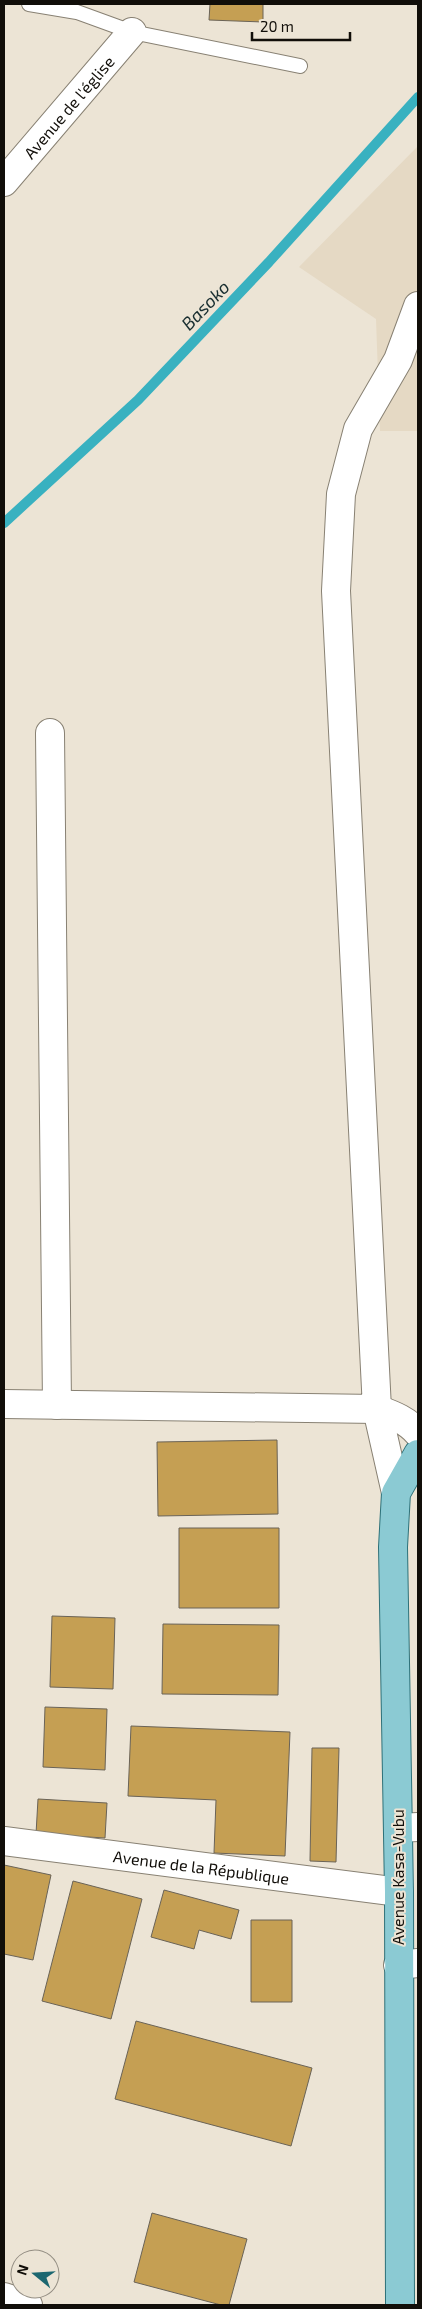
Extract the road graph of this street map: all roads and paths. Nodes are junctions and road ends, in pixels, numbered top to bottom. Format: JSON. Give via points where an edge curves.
{"nodes":[{"id":1,"x":29,"y":4,"type":"edge"},
{"id":2,"x":132,"y":32,"type":"junction"},
{"id":3,"x":300,"y":66,"type":"dead end"},
{"id":4,"x":4,"y":182,"type":"edge"},
{"id":5,"x":418,"y":306,"type":"edge"},
{"id":6,"x":50,"y":733,"type":"dead end"},
{"id":7,"x":4,"y":1404,"type":"edge"},
{"id":8,"x":57,"y":1405,"type":"junction"},
{"id":9,"x":378,"y":1409,"type":"junction"},
{"id":10,"x":418,"y":1433,"type":"edge"},
{"id":11,"x":418,"y":1454,"type":"edge"},
{"id":12,"x":407,"y":1498,"type":"edge"},
{"id":13,"x":408,"y":1827,"type":"edge"},
{"id":14,"x":4,"y":1841,"type":"edge"},
{"id":15,"x":399,"y":1892,"type":"junction"},
{"id":16,"x":408,"y":1964,"type":"edge"},
{"id":17,"x":4,"y":2298,"type":"edge"},
{"id":18,"x":28,"y":2305,"type":"edge"},
{"id":19,"x":400,"y":2305,"type":"edge"}],
"edges":[{"from":1,"to":2,"type":"lane","via":[[77,12]]},
{"from":2,"to":3,"type":"lane"},
{"from":2,"to":4,"type":"street","name":"Avenue de l'église"},
{"from":5,"to":9,"type":"street","via":[[398,360],[358,429],[341,494],[336,591]]},
{"from":6,"to":8,"type":"street"},
{"from":7,"to":8,"type":"street"},
{"from":8,"to":9,"type":"street"},
{"from":9,"to":10,"type":"street","via":[[398,1417]]},
{"from":9,"to":12,"type":"street"},
{"from":11,"to":12,"type":"main road","name":"Avenue Kasa-Vubu"},
{"from":12,"to":13,"type":"main road","name":"Avenue Kasa-Vubu","via":[[393,1546]]},
{"from":13,"to":15,"type":"main road","name":"Avenue Kasa-Vubu"},
{"from":14,"to":15,"type":"street","name":"Avenue de la République"},
{"from":15,"to":16,"type":"main road","name":"Avenue Kasa-Vubu"},
{"from":16,"to":19,"type":"main road","name":"Avenue Kasa-Vubu"},
{"from":17,"to":18,"type":"street"}]}
